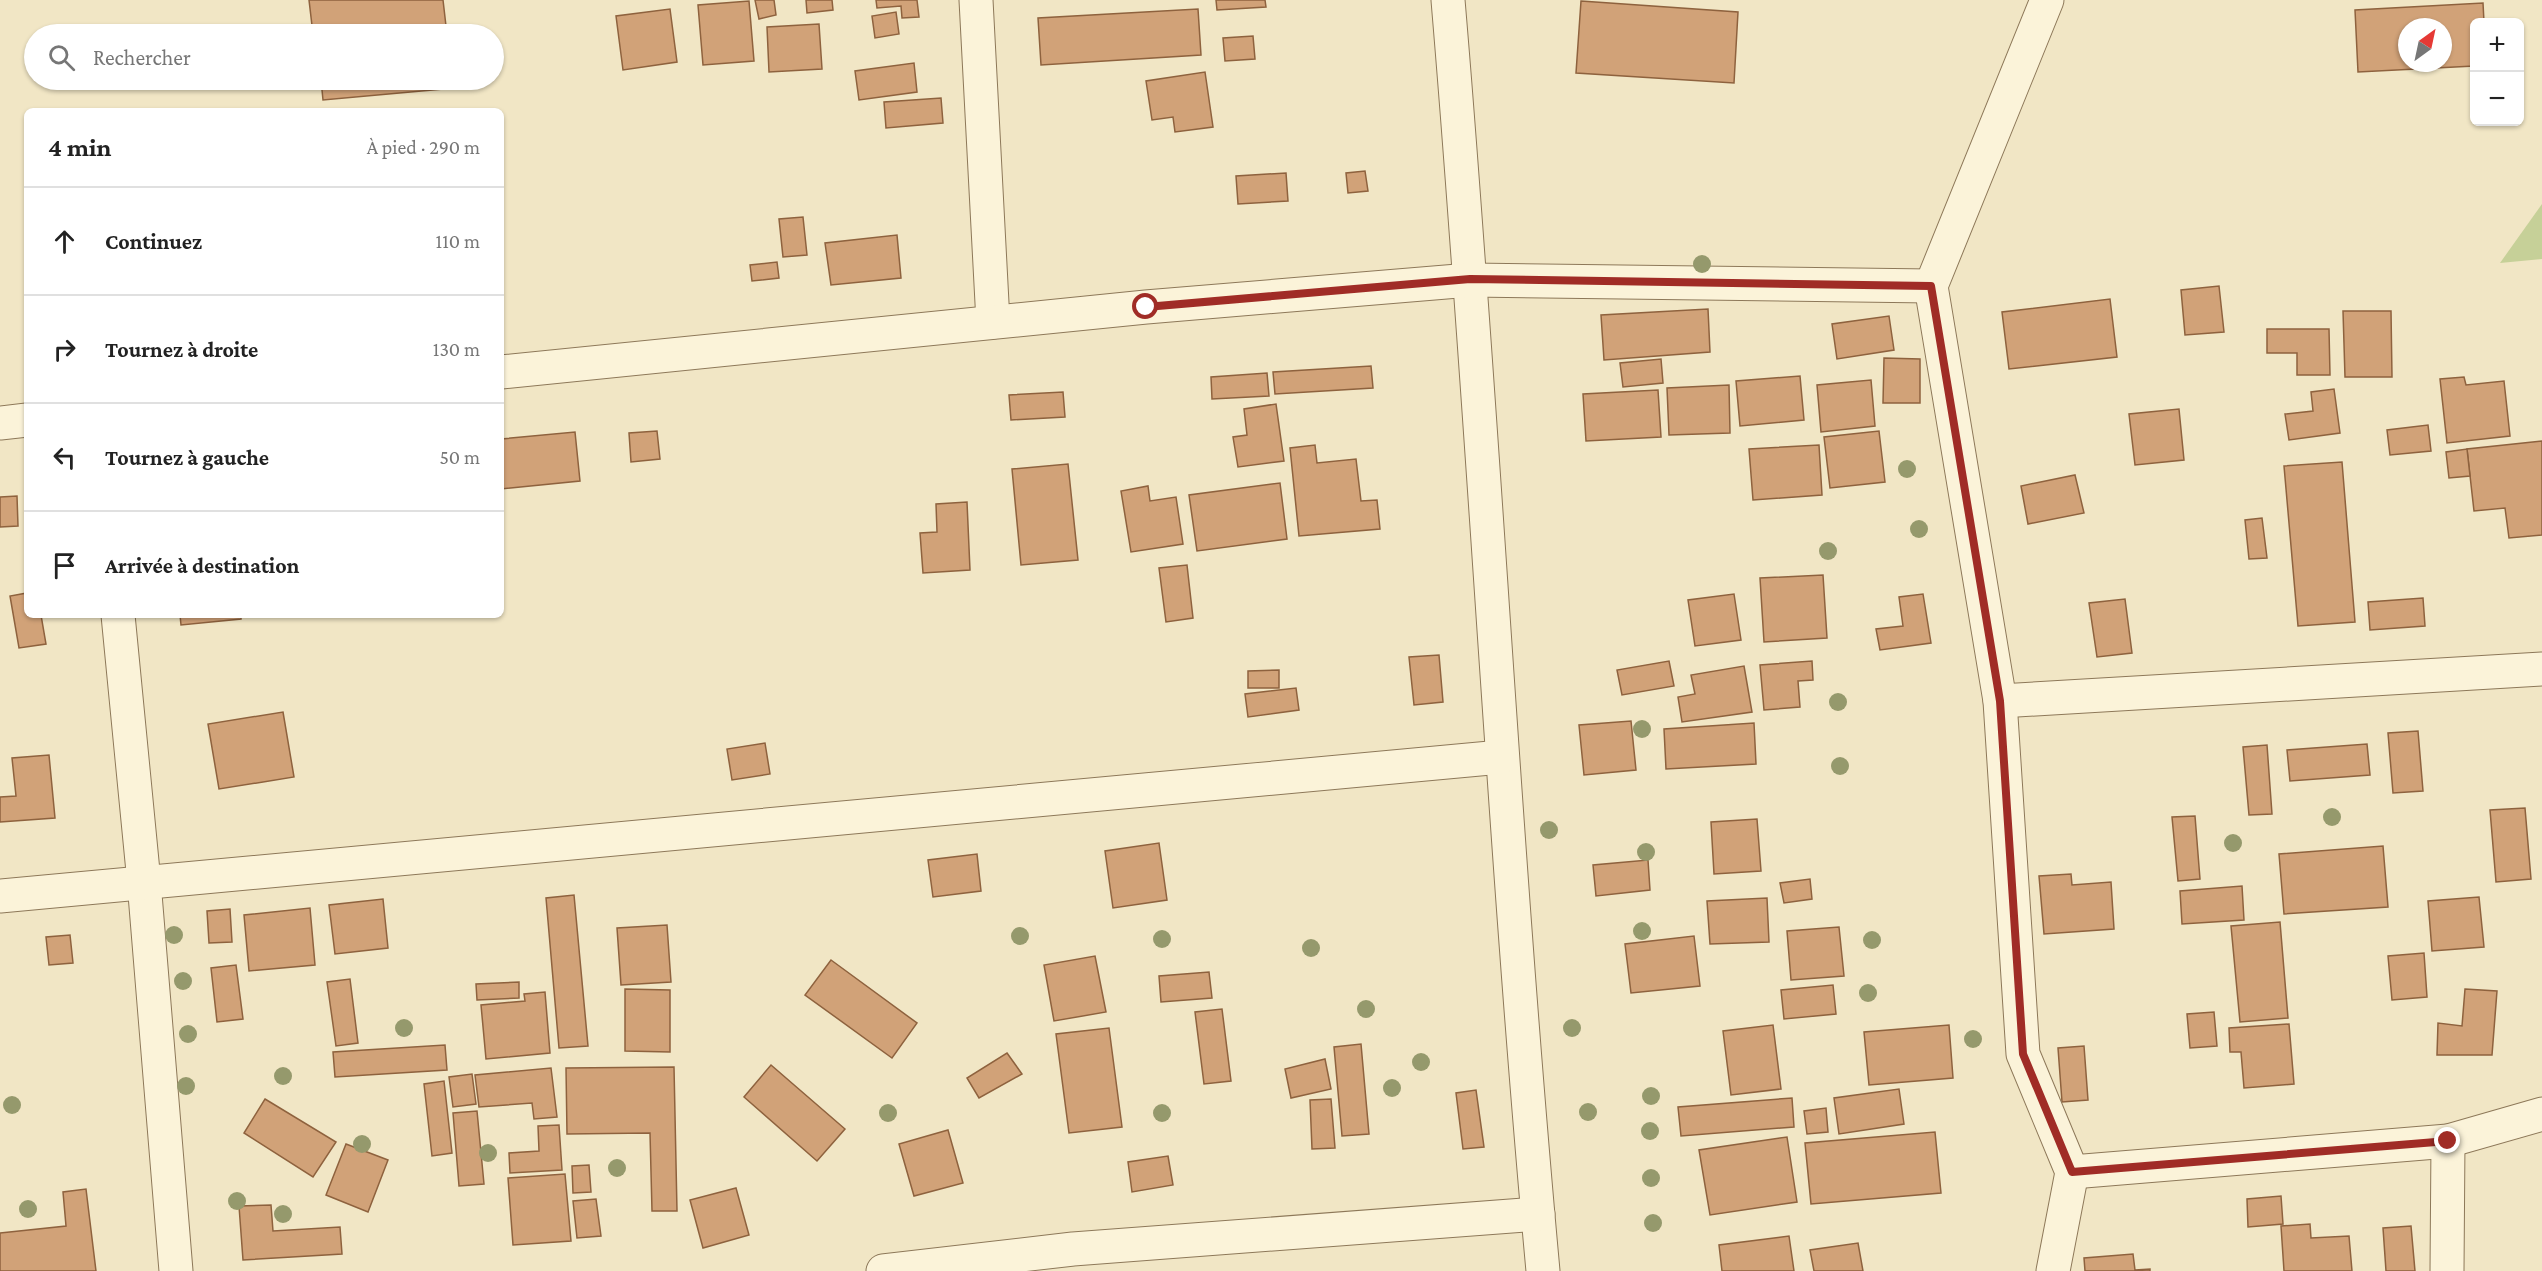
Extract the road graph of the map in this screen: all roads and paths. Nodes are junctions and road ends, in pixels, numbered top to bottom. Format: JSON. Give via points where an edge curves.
{"nodes":[{"id":1,"x":976,"y":0,"type":"edge"},
{"id":2,"x":1448,"y":0,"type":"edge"},
{"id":3,"x":2047,"y":0,"type":"edge"},
{"id":4,"x":1470,"y":279,"type":"junction"},
{"id":5,"x":1931,"y":286,"type":"junction"},
{"id":6,"x":993,"y":322,"type":"junction"},
{"id":7,"x":504,"y":372,"type":"edge"},
{"id":8,"x":24,"y":420,"type":"edge"},
{"id":9,"x":0,"y":423,"type":"edge"},
{"id":10,"x":118,"y":618,"type":"edge"},
{"id":11,"x":2542,"y":669,"type":"edge"},
{"id":12,"x":2000,"y":701,"type":"junction"},
{"id":13,"x":1501,"y":757,"type":"junction"},
{"id":14,"x":144,"y":882,"type":"junction"},
{"id":15,"x":0,"y":896,"type":"edge"},
{"id":16,"x":2542,"y":1114,"type":"edge"},
{"id":17,"x":2448,"y":1141,"type":"junction"},
{"id":18,"x":2072,"y":1172,"type":"junction"},
{"id":19,"x":1538,"y":1214,"type":"junction"},
{"id":20,"x":1074,"y":1260,"type":"edge"},
{"id":21,"x":176,"y":1271,"type":"edge"},
{"id":22,"x":883,"y":1271,"type":"edge"},
{"id":23,"x":1543,"y":1271,"type":"edge"},
{"id":24,"x":2053,"y":1271,"type":"edge"},
{"id":25,"x":2447,"y":1271,"type":"edge"}],
"edges":[{"from":1,"to":6,"type":"street"},
{"from":2,"to":4,"type":"street"},
{"from":3,"to":5,"type":"street"},
{"from":4,"to":5,"type":"street"},
{"from":4,"to":6,"type":"street"},
{"from":4,"to":13,"type":"street"},
{"from":5,"to":12,"type":"street"},
{"from":6,"to":7,"type":"street"},
{"from":8,"to":9,"type":"street"},
{"from":10,"to":14,"type":"street"},
{"from":11,"to":12,"type":"street"},
{"from":12,"to":18,"type":"street","via":[[2023,1054]]},
{"from":13,"to":14,"type":"street"},
{"from":13,"to":19,"type":"street"},
{"from":14,"to":15,"type":"street"},
{"from":14,"to":21,"type":"street"},
{"from":16,"to":17,"type":"street"},
{"from":17,"to":18,"type":"street"},
{"from":17,"to":25,"type":"street"},
{"from":18,"to":24,"type":"street"},
{"from":19,"to":20,"type":"street"},
{"from":19,"to":23,"type":"street"},
{"from":20,"to":22,"type":"street"}]}
